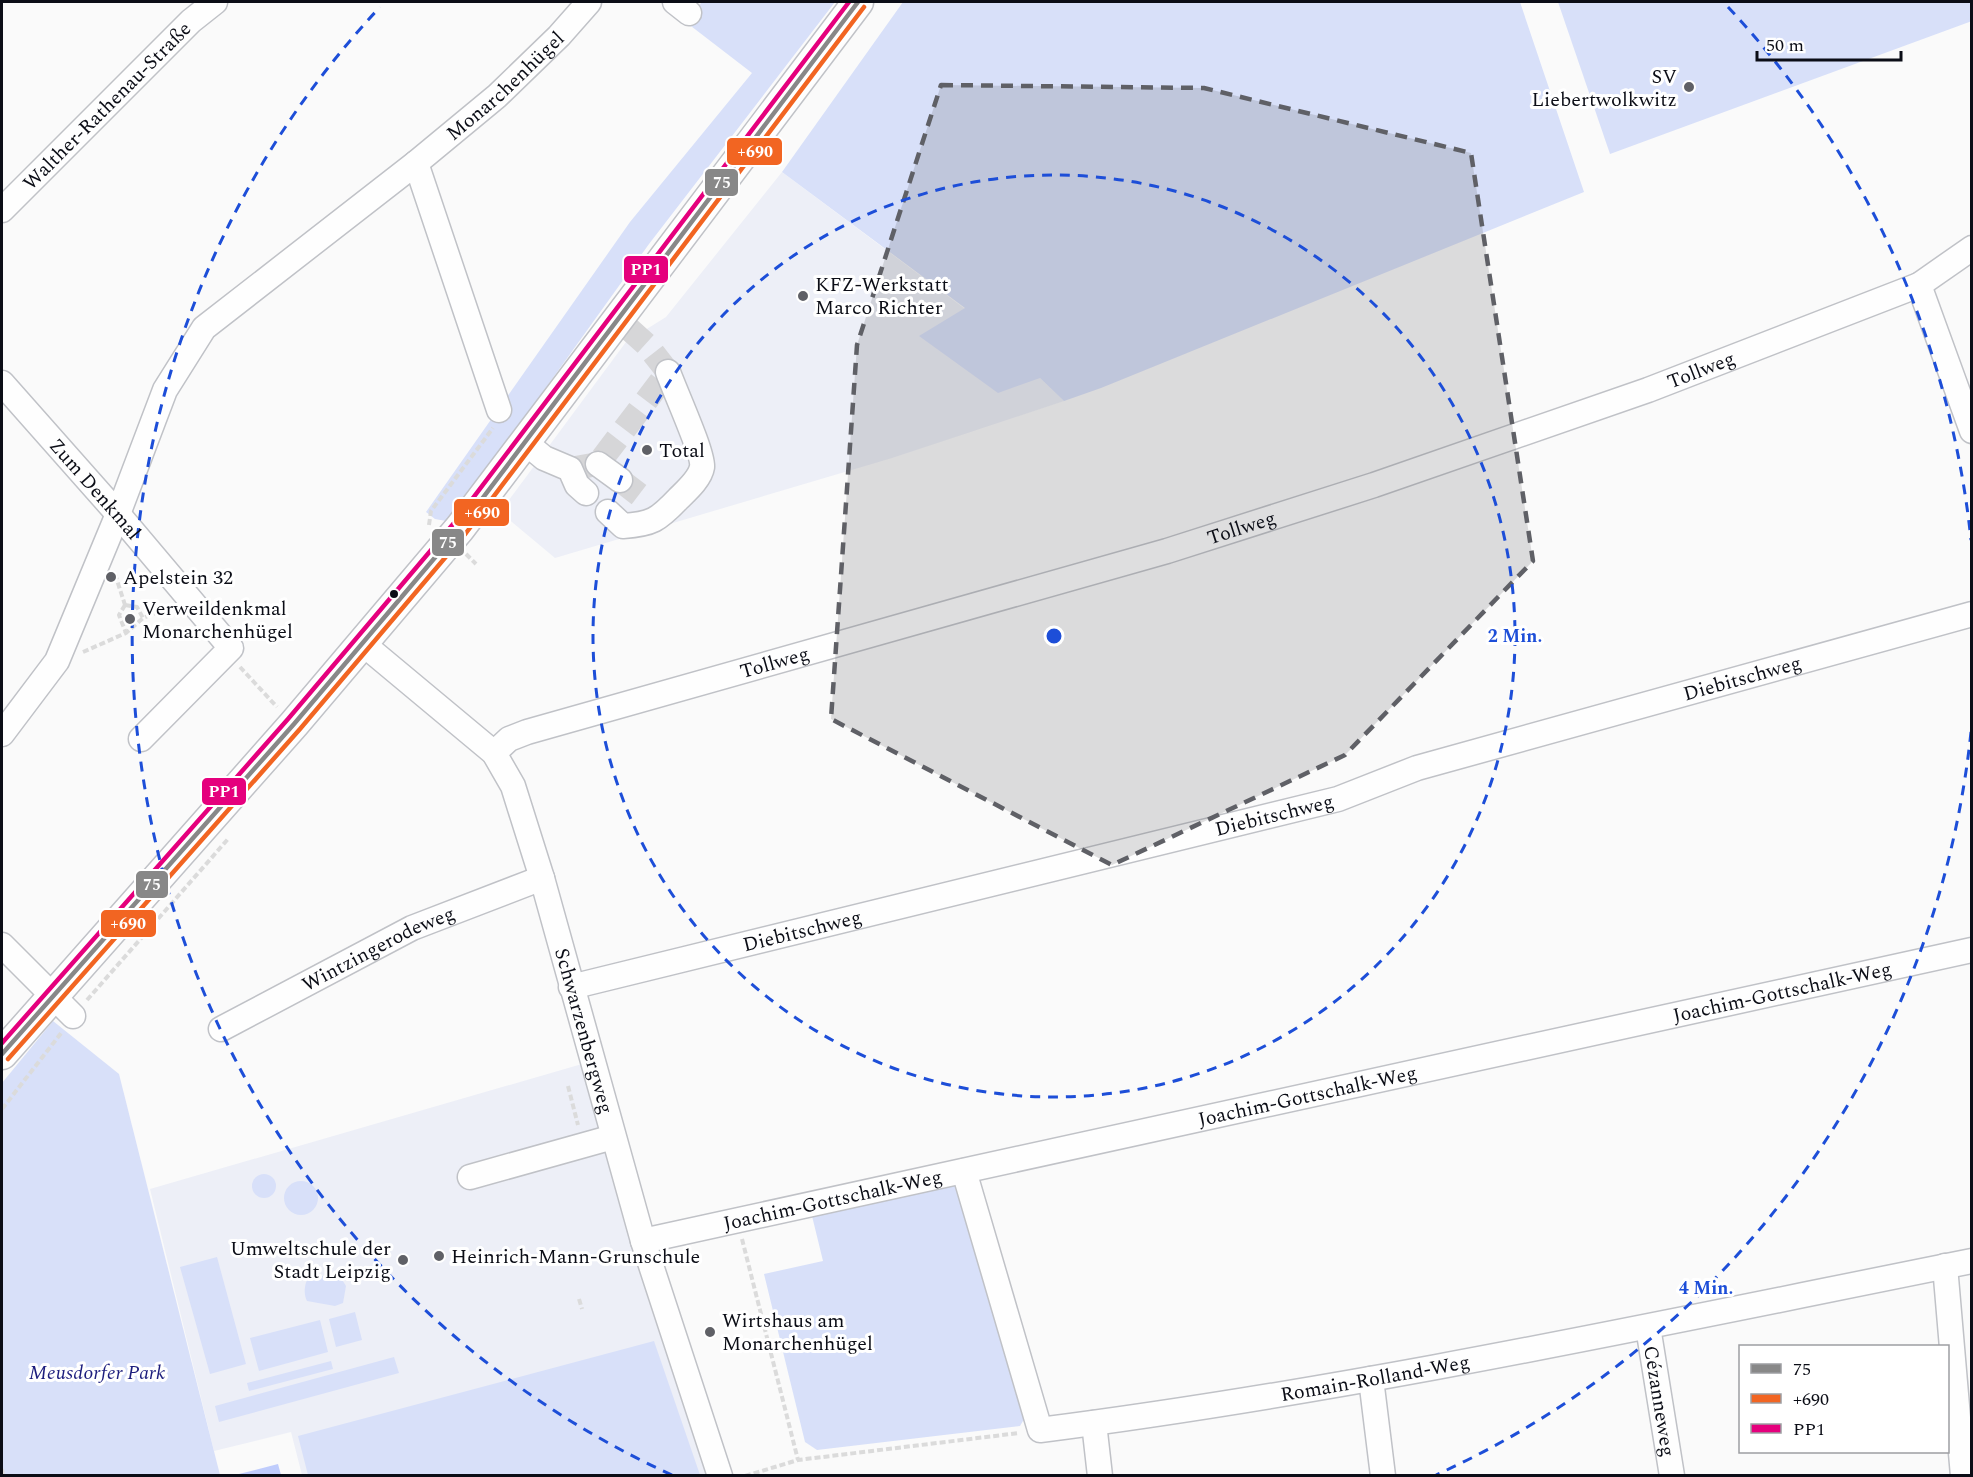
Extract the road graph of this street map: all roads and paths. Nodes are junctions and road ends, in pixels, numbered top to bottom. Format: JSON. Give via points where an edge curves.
{"nodes":[{"id":1,"x":215,"y":2,"type":"edge"},
{"id":2,"x":589,"y":2,"type":"edge"},
{"id":3,"x":857,"y":2,"type":"edge"},
{"id":4,"x":416,"y":163,"type":"junction"},
{"id":5,"x":2,"y":210,"type":"edge"},
{"id":6,"x":1971,"y":248,"type":"edge"},
{"id":7,"x":1919,"y":285,"type":"junction"},
{"id":8,"x":668,"y":372,"type":"dead end"},
{"id":9,"x":2,"y":383,"type":"edge"},
{"id":10,"x":499,"y":410,"type":"joint"},
{"id":11,"x":1971,"y":431,"type":"edge"},
{"id":12,"x":526,"y":443,"type":"junction"},
{"id":13,"x":598,"y":464,"type":"dead end"},
{"id":14,"x":620,"y":480,"type":"tunnel mouth"},
{"id":15,"x":586,"y":494,"type":"dead end"},
{"id":16,"x":608,"y":512,"type":"dead end"},
{"id":17,"x":118,"y":514,"type":"junction"},
{"id":18,"x":430,"y":524,"type":"dead end"},
{"id":19,"x":190,"y":599,"type":"junction"},
{"id":20,"x":1971,"y":614,"type":"edge"},
{"id":21,"x":143,"y":618,"type":"junction"},
{"id":22,"x":126,"y":633,"type":"junction"},
{"id":23,"x":362,"y":643,"type":"junction"},
{"id":24,"x":231,"y":648,"type":"junction"},
{"id":25,"x":57,"y":661,"type":"junction"},
{"id":26,"x":277,"y":707,"type":"dead end"},
{"id":27,"x":2,"y":734,"type":"edge"},
{"id":28,"x":141,"y":739,"type":"dead end"},
{"id":29,"x":494,"y":753,"type":"junction"},
{"id":30,"x":542,"y":878,"type":"junction"},
{"id":31,"x":2,"y":945,"type":"edge"},
{"id":32,"x":1971,"y":950,"type":"edge"},
{"id":33,"x":571,"y":987,"type":"junction"},
{"id":34,"x":63,"y":1014,"type":"junction"},
{"id":35,"x":221,"y":1029,"type":"dead end"},
{"id":36,"x":2,"y":1054,"type":"edge"},
{"id":37,"x":568,"y":1086,"type":"dead end"},
{"id":38,"x":2,"y":1109,"type":"edge"},
{"id":39,"x":613,"y":1137,"type":"junction"},
{"id":40,"x":583,"y":1146,"type":"junction"},
{"id":41,"x":964,"y":1172,"type":"junction"},
{"id":42,"x":470,"y":1177,"type":"dead end"},
{"id":43,"x":738,"y":1221,"type":"junction"},
{"id":44,"x":643,"y":1241,"type":"junction"},
{"id":45,"x":1971,"y":1261,"type":"edge"},
{"id":46,"x":1945,"y":1266,"type":"junction"},
{"id":47,"x":579,"y":1299,"type":"dead end"},
{"id":48,"x":582,"y":1309,"type":"dead end"},
{"id":49,"x":1648,"y":1327,"type":"junction"},
{"id":50,"x":1371,"y":1379,"type":"junction"},
{"id":51,"x":1094,"y":1424,"type":"junction"},
{"id":52,"x":1040,"y":1430,"type":"junction"},
{"id":53,"x":798,"y":1460,"type":"junction"},
{"id":54,"x":2,"y":1469,"type":"edge"},
{"id":55,"x":3,"y":1476,"type":"edge"},
{"id":56,"x":720,"y":1476,"type":"edge"},
{"id":57,"x":745,"y":1476,"type":"edge"},
{"id":58,"x":1100,"y":1476,"type":"edge"},
{"id":59,"x":1383,"y":1476,"type":"edge"},
{"id":60,"x":1672,"y":1476,"type":"edge"},
{"id":61,"x":1963,"y":1476,"type":"edge"}],
"edges":[{"from":1,"to":5,"type":"street","name":"Walther-Rathenau-Straße","via":[[191,21]]},
{"from":2,"to":4,"type":"street","name":"Monarchenhügel","via":[[496,96]]},
{"from":3,"to":12,"type":"main road"},
{"from":4,"to":10,"type":"street"},
{"from":4,"to":17,"type":"street","name":"Monarchenhügel","via":[[204,328],[165,390]]},
{"from":6,"to":7,"type":"street","name":"Tollweg"},
{"from":7,"to":11,"type":"street"},
{"from":7,"to":29,"type":"street","name":"Tollweg","via":[[1648,390],[1374,485],[1123,564],[527,732],[509,739]]},
{"from":8,"to":16,"type":"street","via":[[702,455],[702,469],[691,487],[655,507],[657,520],[623,526]]},
{"from":9,"to":17,"type":"street","name":"Zum Denkmal"},
{"from":10,"to":18,"type":"path","via":[[492,431],[431,511]]},
{"from":12,"to":15,"type":"street","via":[[544,458],[570,468]]},
{"from":12,"to":23,"type":"main road"},
{"from":13,"to":14,"type":"street"},
{"from":17,"to":19,"type":"street","name":"Zum Denkmal"},
{"from":17,"to":25,"type":"street","name":"Monarchenhügel"},
{"from":19,"to":21,"type":"path"},
{"from":19,"to":24,"type":"street","name":"Zum Denkmal"},
{"from":20,"to":33,"type":"street","name":"Diebitschweg","via":[[1418,768],[1338,799]]},
{"from":21,"to":22,"type":"path"},
{"from":21,"to":22,"type":"path","via":[[137,607],[125,605],[119,615]]},
{"from":22,"to":25,"type":"path"},
{"from":23,"to":29,"type":"street","name":"Schwarzenbergweg"},
{"from":23,"to":34,"type":"main road"},
{"from":24,"to":26,"type":"path","via":[[234,660]]},
{"from":24,"to":28,"type":"street"},
{"from":25,"to":27,"type":"street","name":"Monarchenhügel"},
{"from":29,"to":30,"type":"street","name":"Schwarzenbergweg","via":[[513,786]]},
{"from":30,"to":33,"type":"street","name":"Schwarzenbergweg"},
{"from":30,"to":35,"type":"street","name":"Wintzingerodeweg","via":[[412,928]]},
{"from":31,"to":34,"type":"street"},
{"from":32,"to":41,"type":"street","name":"Joachim-Gottschalk-Weg"},
{"from":33,"to":39,"type":"street","name":"Schwarzenbergweg"},
{"from":34,"to":36,"type":"main road"},
{"from":34,"to":38,"type":"path"},
{"from":37,"to":40,"type":"path"},
{"from":39,"to":40,"type":"street"},
{"from":39,"to":44,"type":"street","name":"Schwarzenbergweg"},
{"from":40,"to":42,"type":"street"},
{"from":41,"to":43,"type":"street","name":"Joachim-Gottschalk-Weg"},
{"from":41,"to":52,"type":"street"},
{"from":43,"to":44,"type":"street","name":"Joachim-Gottschalk-Weg"},
{"from":43,"to":53,"type":"path"},
{"from":44,"to":56,"type":"street","name":"Schwarzenbergweg"},
{"from":45,"to":46,"type":"street","name":"Romain-Rolland-Weg"},
{"from":46,"to":49,"type":"street","name":"Romain-Rolland-Weg"},
{"from":46,"to":61,"type":"street"},
{"from":47,"to":48,"type":"path"},
{"from":49,"to":50,"type":"street","name":"Romain-Rolland-Weg"},
{"from":49,"to":60,"type":"street","name":"Cézanneweg"},
{"from":50,"to":51,"type":"street","name":"Romain-Rolland-Weg"},
{"from":50,"to":59,"type":"street"},
{"from":51,"to":52,"type":"street","name":"Romain-Rolland-Weg"},
{"from":51,"to":58,"type":"street"},
{"from":52,"to":53,"type":"path"},
{"from":53,"to":57,"type":"path"},
{"from":54,"to":55,"type":"path"}]}
